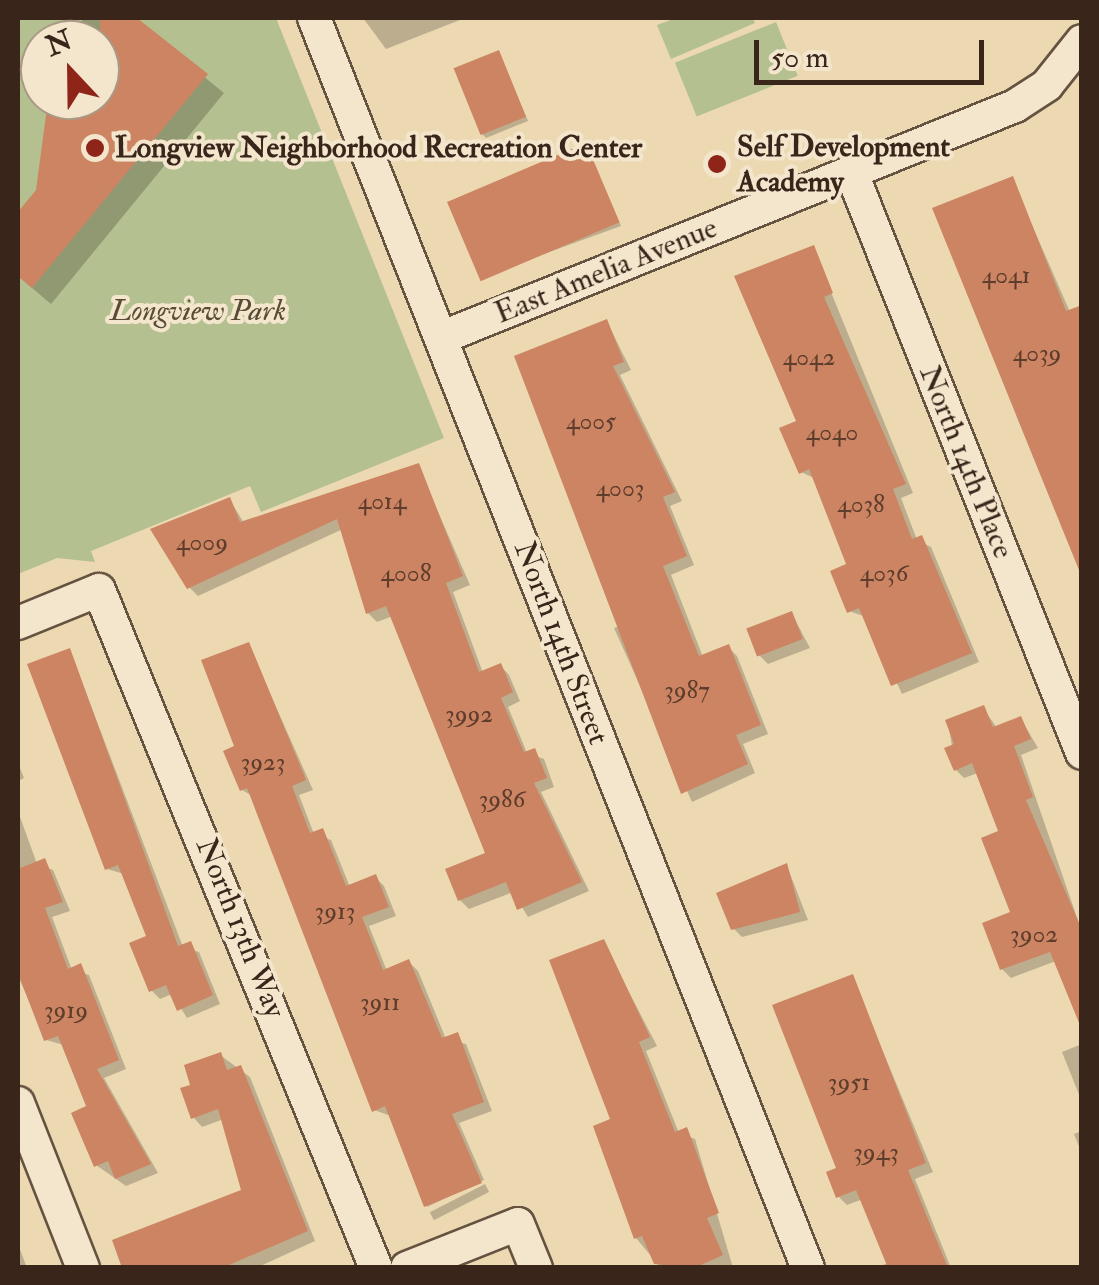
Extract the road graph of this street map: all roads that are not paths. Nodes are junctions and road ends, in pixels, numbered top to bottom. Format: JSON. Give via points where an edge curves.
{"nodes":[{"id":1,"x":314,"y":18,"type":"edge"},
{"id":2,"x":1077,"y":60,"type":"edge"},
{"id":3,"x":851,"y":171,"type":"junction"},
{"id":4,"x":443,"y":338,"type":"junction"},
{"id":5,"x":18,"y":622,"type":"edge"},
{"id":6,"x":1082,"y":753,"type":"edge"},
{"id":7,"x":18,"y":1103,"type":"edge"},
{"id":8,"x":83,"y":1268,"type":"edge"},
{"id":9,"x":376,"y":1268,"type":"edge"},
{"id":10,"x":407,"y":1268,"type":"edge"},
{"id":11,"x":536,"y":1268,"type":"edge"},
{"id":12,"x":808,"y":1268,"type":"edge"}],
"edges":[{"from":1,"to":4,"type":"street","name":"North 14th Street"},
{"from":2,"to":3,"type":"street","name":"East Amelia Avenue","via":[[1015,106]]},
{"from":3,"to":4,"type":"street","name":"East Amelia Avenue"},
{"from":3,"to":6,"type":"street","name":"North 14th Place"},
{"from":4,"to":12,"type":"street","name":"North 14th Street"},
{"from":5,"to":9,"type":"street","name":"North 13th Way","via":[[99,590]]},
{"from":7,"to":8,"type":"street"},
{"from":10,"to":11,"type":"street","via":[[518,1224]]}]}
